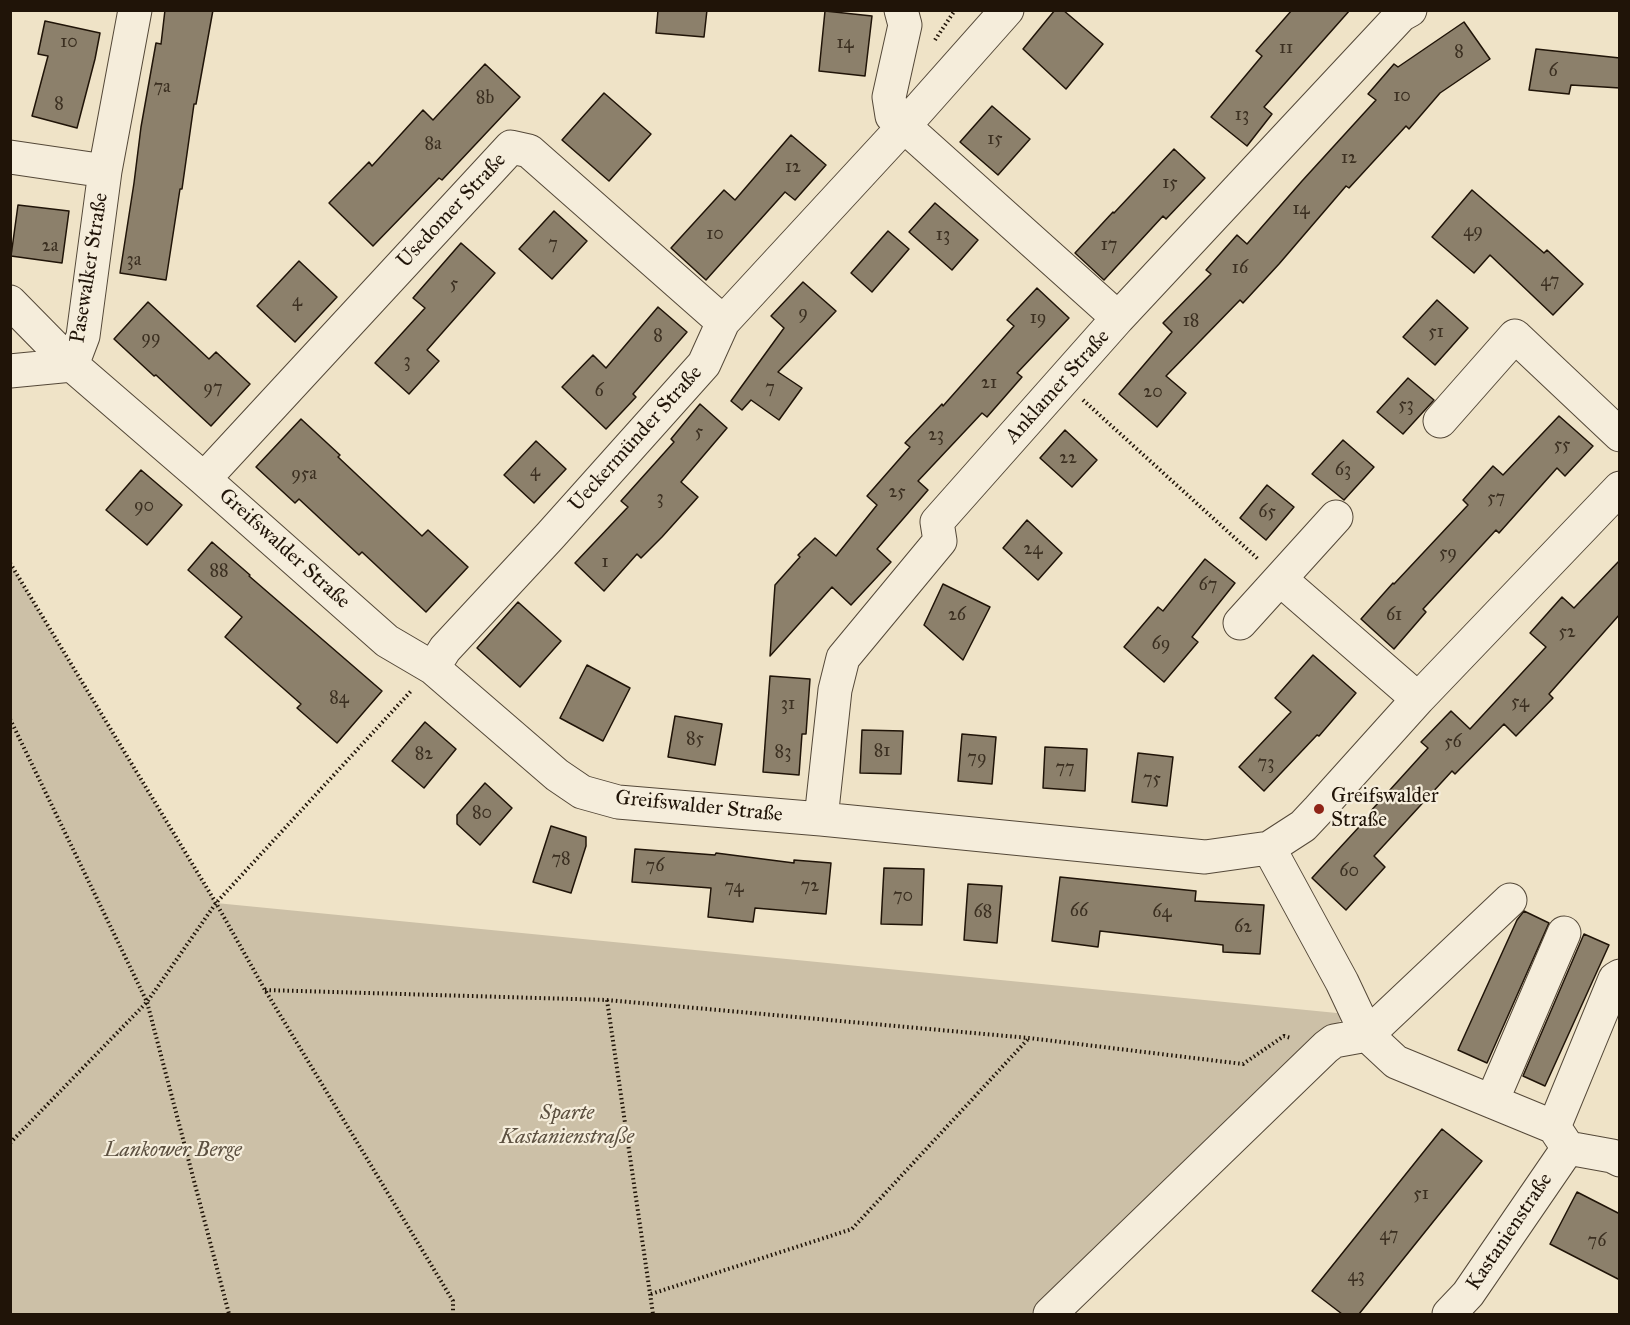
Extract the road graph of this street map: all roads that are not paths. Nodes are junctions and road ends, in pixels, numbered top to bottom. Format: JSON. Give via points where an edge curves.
{"nodes":[{"id":1,"x":135,"y":10,"type":"edge"},
{"id":2,"x":900,"y":10,"type":"edge"},
{"id":3,"x":1007,"y":10,"type":"edge"},
{"id":4,"x":1410,"y":10,"type":"edge"},
{"id":5,"x":903,"y":126,"type":"junction"},
{"id":6,"x":10,"y":157,"type":"edge"},
{"id":7,"x":105,"y":171,"type":"junction"},
{"id":8,"x":10,"y":302,"type":"edge"},
{"id":9,"x":1118,"y":318,"type":"junction"},
{"id":10,"x":723,"y":322,"type":"junction"},
{"id":11,"x":72,"y":365,"type":"junction"},
{"id":12,"x":10,"y":371,"type":"edge"},
{"id":13,"x":1440,"y":421,"type":"dead end"},
{"id":14,"x":1620,"y":435,"type":"edge"},
{"id":15,"x":204,"y":479,"type":"junction"},
{"id":16,"x":1619,"y":489,"type":"edge"},
{"id":17,"x":1336,"y":517,"type":"dead end"},
{"id":18,"x":1280,"y":579,"type":"junction"},
{"id":19,"x":1240,"y":623,"type":"dead end"},
{"id":20,"x":433,"y":668,"type":"junction"},
{"id":21,"x":1418,"y":699,"type":"junction"},
{"id":22,"x":821,"y":819,"type":"junction"},
{"id":23,"x":1269,"y":848,"type":"junction"},
{"id":24,"x":1510,"y":900,"type":"dead end"},
{"id":25,"x":1564,"y":933,"type":"dead end"},
{"id":26,"x":1620,"y":976,"type":"edge"},
{"id":27,"x":1366,"y":1035,"type":"junction"},
{"id":28,"x":1492,"y":1101,"type":"junction"},
{"id":29,"x":1561,"y":1137,"type":"junction"},
{"id":30,"x":1620,"y":1160,"type":"edge"},
{"id":31,"x":1050,"y":1314,"type":"edge"},
{"id":32,"x":1449,"y":1314,"type":"edge"}],
"edges":[{"from":1,"to":7,"type":"street","name":"Pasewalker Straße"},
{"from":2,"to":5,"type":"street","via":[[905,25],[889,97],[892,116]]},
{"from":3,"to":5,"type":"street","name":"Ueckermünder Straße"},
{"from":4,"to":9,"type":"street","name":"Anklamer Straße","via":[[1401,15]]},
{"from":5,"to":9,"type":"street"},
{"from":5,"to":10,"type":"street","name":"Ueckermünder Straße"},
{"from":6,"to":7,"type":"street","name":"Pasewalker Straße"},
{"from":7,"to":11,"type":"street","name":"Pasewalker Straße","via":[[83,336]]},
{"from":8,"to":11,"type":"street","name":"Greifswalder Straße"},
{"from":9,"to":22,"type":"street","name":"Anklamer Straße","via":[[937,522],[940,541],[843,658],[835,690]]},
{"from":10,"to":15,"type":"street","name":"Usedomer Straße","via":[[530,151],[511,147]]},
{"from":10,"to":20,"type":"street","name":"Ueckermünder Straße","via":[[704,364],[444,649]]},
{"from":11,"to":12,"type":"street"},
{"from":11,"to":15,"type":"street","name":"Greifswalder Straße"},
{"from":13,"to":14,"type":"street","via":[[1515,336]]},
{"from":15,"to":20,"type":"street","name":"Greifswalder Straße","via":[[387,641]]},
{"from":16,"to":21,"type":"street","name":"Greifswalder Straße"},
{"from":17,"to":18,"type":"street"},
{"from":18,"to":19,"type":"street"},
{"from":18,"to":21,"type":"street"},
{"from":20,"to":22,"type":"street","name":"Greifswalder Straße","via":[[582,792],[618,802]]},
{"from":21,"to":23,"type":"street","name":"Greifswalder Straße","via":[[1303,826]]},
{"from":22,"to":23,"type":"street","name":"Greifswalder Straße","via":[[1205,857]]},
{"from":23,"to":27,"type":"street","via":[[1342,982]]},
{"from":24,"to":27,"type":"street"},
{"from":25,"to":28,"type":"street"},
{"from":26,"to":29,"type":"street","name":"Kastanienstraße","via":[[1615,979]]},
{"from":27,"to":28,"type":"street","via":[[1396,1062]]},
{"from":27,"to":31,"type":"street","via":[[1334,1041],[1326,1047]]},
{"from":28,"to":29,"type":"street"},
{"from":29,"to":30,"type":"street"},
{"from":29,"to":32,"type":"street","name":"Kastanienstraße","via":[[1468,1294]]}]}
